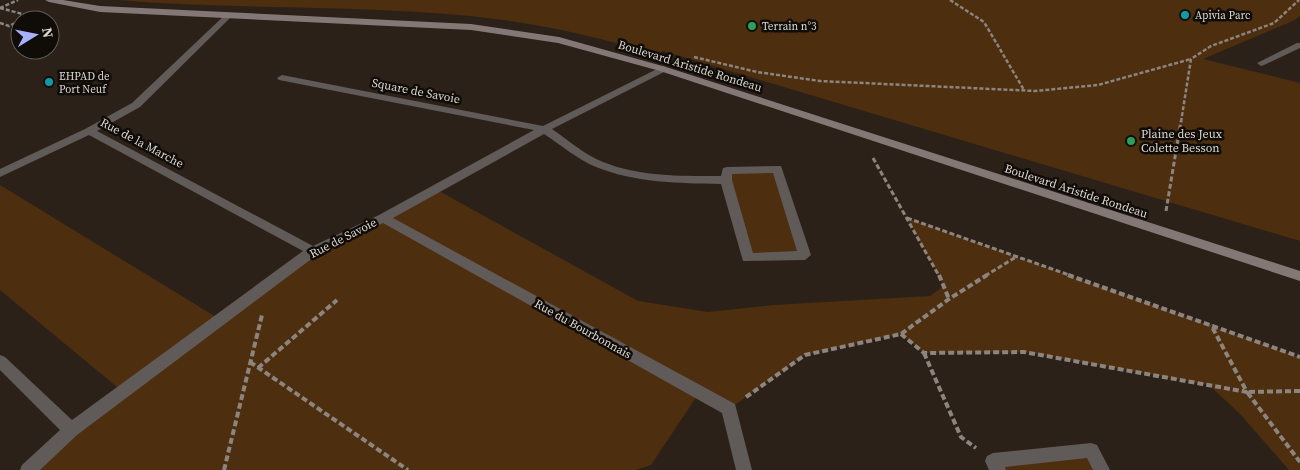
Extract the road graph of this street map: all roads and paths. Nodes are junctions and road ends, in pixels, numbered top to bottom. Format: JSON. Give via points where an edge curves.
{"nodes":[{"id":1,"x":18,"y":0,"type":"edge"},
{"id":2,"x":49,"y":0,"type":"edge"},
{"id":3,"x":950,"y":0,"type":"edge"},
{"id":4,"x":1299,"y":0,"type":"edge"},
{"id":5,"x":0,"y":8,"type":"edge"},
{"id":6,"x":227,"y":16,"type":"junction"},
{"id":7,"x":1300,"y":45,"type":"edge"},
{"id":8,"x":691,"y":56,"type":"dead end"},
{"id":9,"x":1191,"y":59,"type":"junction"},
{"id":10,"x":1261,"y":63,"type":"dead end"},
{"id":11,"x":663,"y":69,"type":"junction"},
{"id":12,"x":282,"y":78,"type":"dead end"},
{"id":13,"x":1024,"y":90,"type":"junction"},
{"id":14,"x":544,"y":129,"type":"junction"},
{"id":15,"x":89,"y":130,"type":"junction"},
{"id":16,"x":860,"y":133,"type":"junction"},
{"id":17,"x":0,"y":173,"type":"edge"},
{"id":18,"x":726,"y":180,"type":"junction"},
{"id":19,"x":383,"y":218,"type":"junction"},
{"id":20,"x":907,"y":218,"type":"junction"},
{"id":21,"x":1163,"y":233,"type":"junction"},
{"id":22,"x":314,"y":252,"type":"junction"},
{"id":23,"x":1016,"y":256,"type":"junction"},
{"id":24,"x":1300,"y":276,"type":"edge"},
{"id":25,"x":270,"y":284,"type":"junction"},
{"id":26,"x":949,"y":299,"type":"junction"},
{"id":27,"x":337,"y":300,"type":"dead end"},
{"id":28,"x":1211,"y":325,"type":"junction"},
{"id":29,"x":901,"y":334,"type":"junction"},
{"id":30,"x":924,"y":353,"type":"junction"},
{"id":31,"x":1300,"y":356,"type":"edge"},
{"id":32,"x":0,"y":361,"type":"edge"},
{"id":33,"x":250,"y":362,"type":"junction"},
{"id":34,"x":258,"y":368,"type":"junction"},
{"id":35,"x":1300,"y":391,"type":"edge"},
{"id":36,"x":1247,"y":392,"type":"junction"},
{"id":37,"x":729,"y":409,"type":"junction"},
{"id":38,"x":72,"y":430,"type":"junction"},
{"id":39,"x":1300,"y":462,"type":"edge"},
{"id":40,"x":996,"y":465,"type":"edge"},
{"id":41,"x":28,"y":470,"type":"edge"},
{"id":42,"x":224,"y":470,"type":"edge"},
{"id":43,"x":408,"y":470,"type":"edge"},
{"id":44,"x":744,"y":470,"type":"edge"},
{"id":45,"x":1102,"y":470,"type":"edge"}],
"edges":[{"from":1,"to":5,"type":"path"},
{"from":2,"to":6,"type":"street","name":"Boulevard Aristide Rondeau","via":[[100,9]]},
{"from":3,"to":13,"type":"path","via":[[984,22]]},
{"from":4,"to":9,"type":"path","via":[[1274,23],[1211,46]]},
{"from":6,"to":11,"type":"street","name":"Boulevard Aristide Rondeau","via":[[471,27],[559,40]]},
{"from":6,"to":15,"type":"street","name":"Rue de la Marche","via":[[136,104]]},
{"from":7,"to":10,"type":"lane"},
{"from":8,"to":13,"type":"path","via":[[728,68],[787,78],[876,86]]},
{"from":9,"to":13,"type":"path","via":[[1084,88]]},
{"from":9,"to":21,"type":"path"},
{"from":11,"to":14,"type":"street","name":"Rue de Savoie"},
{"from":11,"to":16,"type":"street","name":"Boulevard Aristide Rondeau"},
{"from":12,"to":14,"type":"street","name":"Square de Savoie"},
{"from":14,"to":18,"type":"street","via":[[598,164],[630,174],[664,179]]},
{"from":14,"to":19,"type":"street","name":"Rue de Savoie"},
{"from":15,"to":17,"type":"street"},
{"from":15,"to":22,"type":"street","name":"Rue de la Marche"},
{"from":16,"to":20,"type":"path"},
{"from":16,"to":21,"type":"street","name":"Boulevard Aristide Rondeau"},
{"from":18,"to":18,"type":"street","via":[[748,258],[805,255],[777,169],[727,171]]},
{"from":19,"to":22,"type":"street","name":"Rue de Savoie"},
{"from":19,"to":37,"type":"street","name":"Rue du Bourbonnais"},
{"from":20,"to":23,"type":"path"},
{"from":20,"to":26,"type":"path"},
{"from":21,"to":24,"type":"street","name":"Boulevard Aristide Rondeau"},
{"from":22,"to":25,"type":"street","name":"Rue de Savoie"},
{"from":23,"to":26,"type":"path"},
{"from":23,"to":28,"type":"path"},
{"from":25,"to":33,"type":"path"},
{"from":25,"to":38,"type":"street","name":"Rue de Savoie"},
{"from":26,"to":29,"type":"path"},
{"from":27,"to":34,"type":"path"},
{"from":28,"to":31,"type":"path"},
{"from":28,"to":36,"type":"path"},
{"from":29,"to":30,"type":"path"},
{"from":29,"to":37,"type":"path","via":[[805,355]]},
{"from":30,"to":36,"type":"path","via":[[1024,352]]},
{"from":30,"to":40,"type":"path","via":[[961,437]]},
{"from":32,"to":38,"type":"street"},
{"from":33,"to":34,"type":"path"},
{"from":33,"to":42,"type":"path"},
{"from":34,"to":43,"type":"path"},
{"from":35,"to":36,"type":"path"},
{"from":36,"to":39,"type":"path"},
{"from":37,"to":44,"type":"street"},
{"from":38,"to":41,"type":"street","name":"Rue de Savoie"},
{"from":40,"to":45,"type":"street","via":[[1091,450]]}]}
